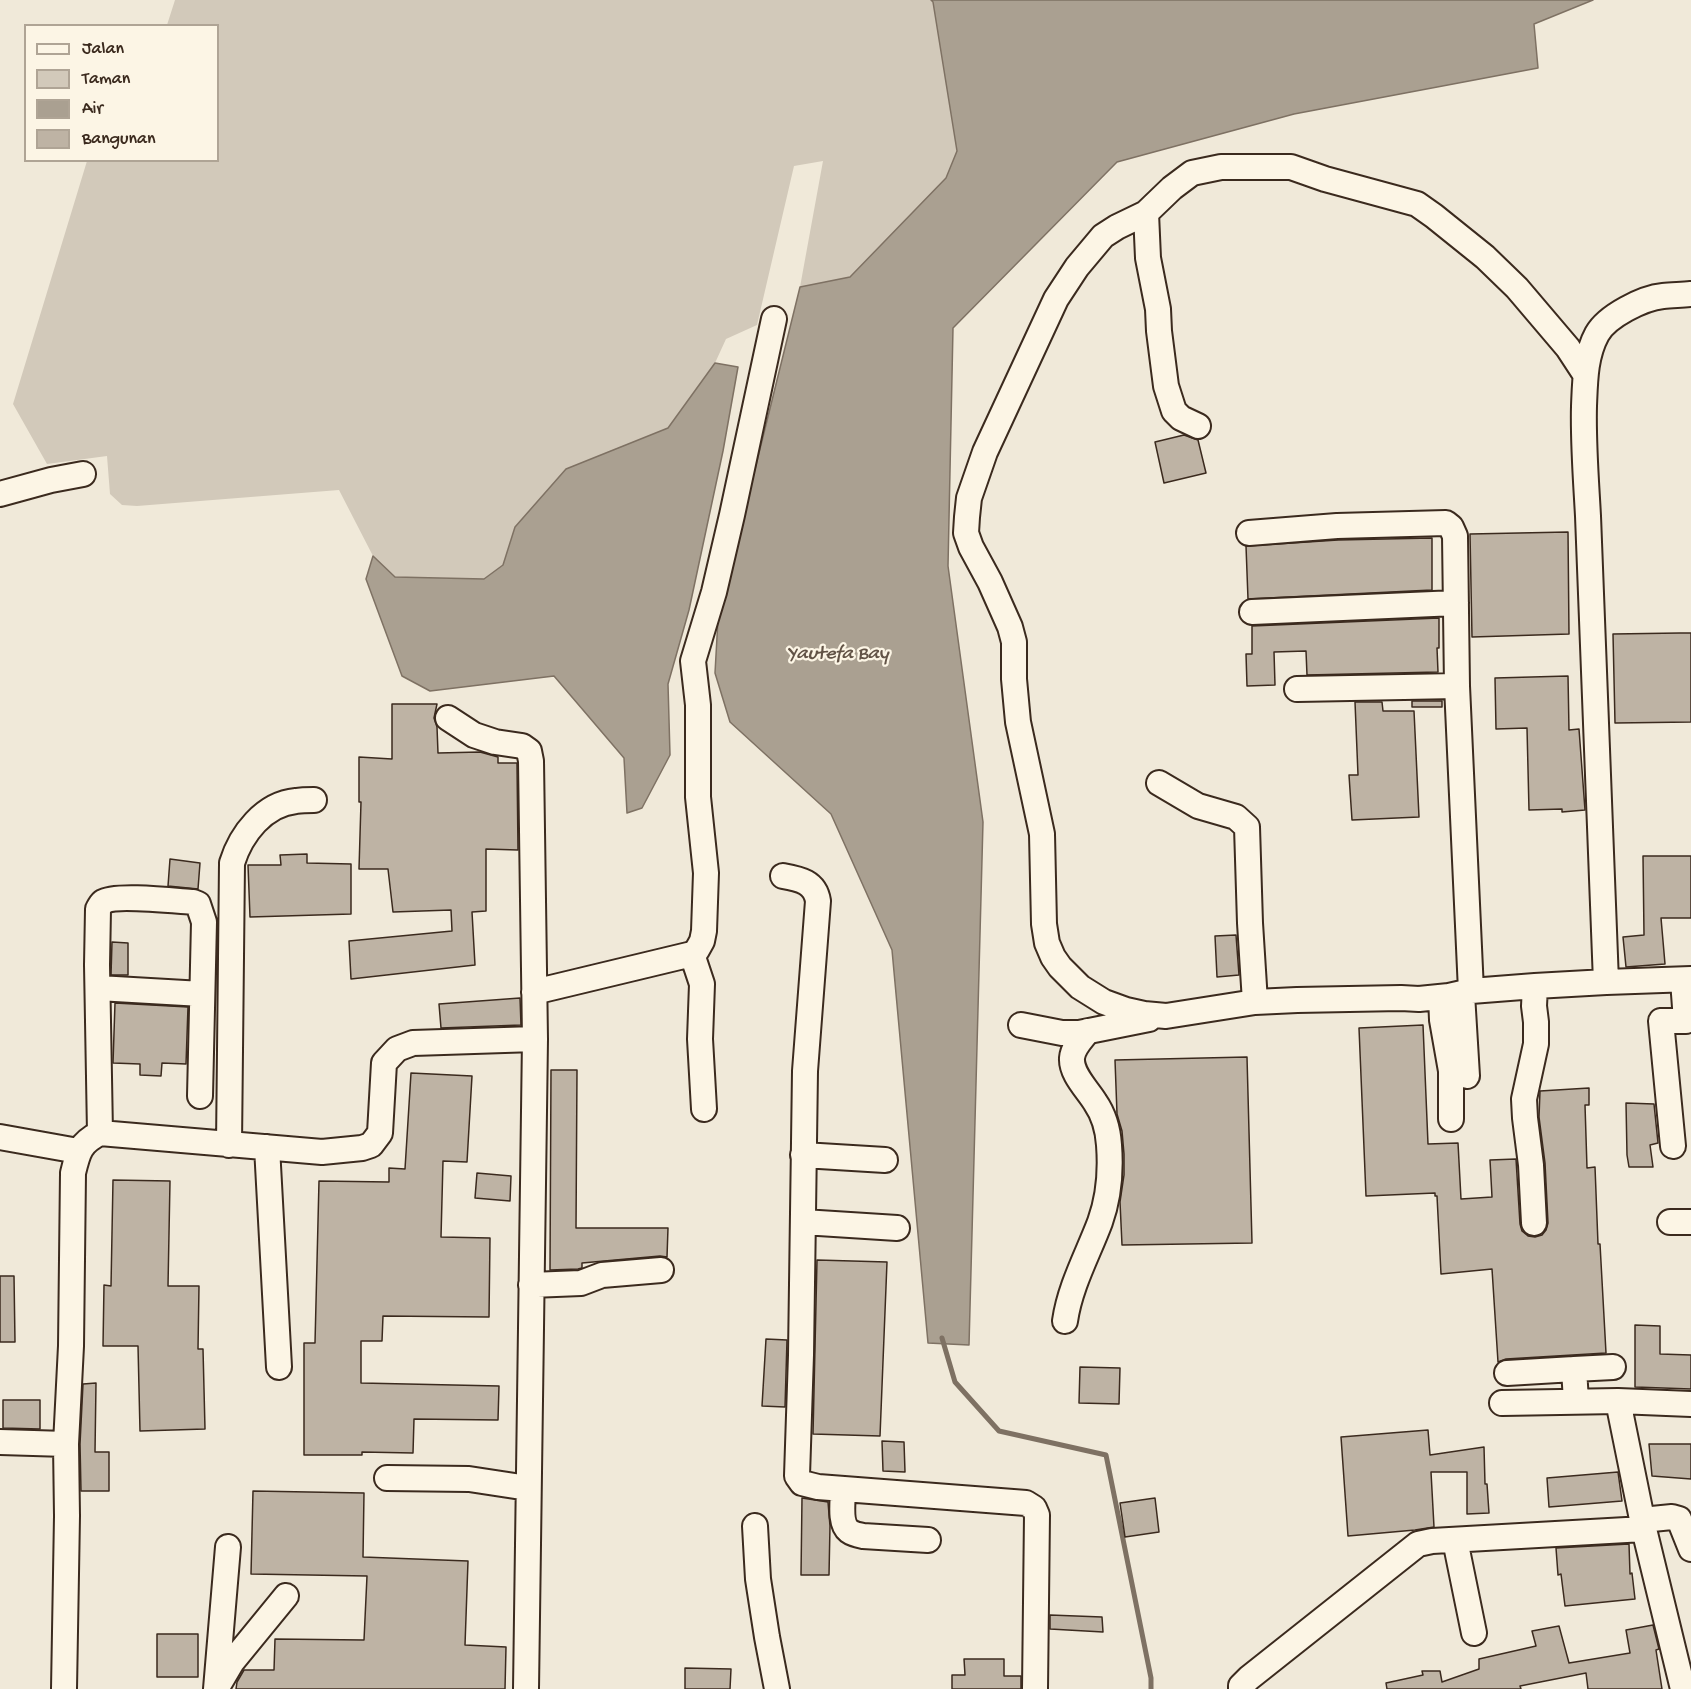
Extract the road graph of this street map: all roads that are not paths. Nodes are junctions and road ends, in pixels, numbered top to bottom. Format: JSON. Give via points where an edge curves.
{"nodes":[{"id":1,"x":1146,"y":213,"type":"junction"},
{"id":2,"x":1691,"y":294,"type":"edge"},
{"id":3,"x":774,"y":319,"type":"dead end"},
{"id":4,"x":1585,"y":374,"type":"junction"},
{"id":5,"x":1198,"y":426,"type":"dead end"},
{"id":6,"x":83,"y":474,"type":"dead end"},
{"id":7,"x":0,"y":494,"type":"edge"},
{"id":8,"x":1249,"y":533,"type":"dead end"},
{"id":9,"x":1456,"y":603,"type":"junction"},
{"id":10,"x":1252,"y":612,"type":"dead end"},
{"id":11,"x":1457,"y":686,"type":"junction"},
{"id":12,"x":1297,"y":689,"type":"dead end"},
{"id":13,"x":448,"y":718,"type":"dead end"},
{"id":14,"x":1159,"y":783,"type":"dead end"},
{"id":15,"x":314,"y":800,"type":"dead end"},
{"id":16,"x":783,"y":876,"type":"dead end"},
{"id":17,"x":692,"y":954,"type":"junction"},
{"id":18,"x":1687,"y":980,"type":"edge"},
{"id":19,"x":1606,"y":982,"type":"junction"},
{"id":20,"x":1535,"y":986,"type":"junction"},
{"id":21,"x":98,"y":988,"type":"junction"},
{"id":22,"x":534,"y":992,"type":"junction"},
{"id":23,"x":202,"y":994,"type":"junction"},
{"id":24,"x":1458,"y":994,"type":"junction"},
{"id":25,"x":1255,"y":1002,"type":"junction"},
{"id":26,"x":1166,"y":1016,"type":"junction"},
{"id":27,"x":1021,"y":1025,"type":"dead end"},
{"id":28,"x":1088,"y":1031,"type":"junction"},
{"id":29,"x":535,"y":1039,"type":"junction"},
{"id":30,"x":1467,"y":1076,"type":"dead end"},
{"id":31,"x":200,"y":1096,"type":"dead end"},
{"id":32,"x":704,"y":1109,"type":"dead end"},
{"id":33,"x":1451,"y":1119,"type":"dead end"},
{"id":34,"x":100,"y":1133,"type":"junction"},
{"id":35,"x":0,"y":1137,"type":"edge"},
{"id":36,"x":229,"y":1145,"type":"junction"},
{"id":37,"x":1673,"y":1146,"type":"dead end"},
{"id":38,"x":267,"y":1147,"type":"junction"},
{"id":39,"x":78,"y":1151,"type":"junction"},
{"id":40,"x":803,"y":1155,"type":"junction"},
{"id":41,"x":885,"y":1160,"type":"dead end"},
{"id":42,"x":803,"y":1222,"type":"junction"},
{"id":43,"x":1533,"y":1223,"type":"dead end"},
{"id":44,"x":897,"y":1228,"type":"dead end"},
{"id":45,"x":661,"y":1270,"type":"dead end"},
{"id":46,"x":531,"y":1285,"type":"junction"},
{"id":47,"x":1065,"y":1320,"type":"dead end"},
{"id":48,"x":279,"y":1367,"type":"dead end"},
{"id":49,"x":1613,"y":1367,"type":"dead end"},
{"id":50,"x":1574,"y":1369,"type":"junction"},
{"id":51,"x":1546,"y":1370,"type":"junction"},
{"id":52,"x":1507,"y":1372,"type":"dead end"},
{"id":53,"x":1576,"y":1401,"type":"junction"},
{"id":54,"x":1618,"y":1401,"type":"junction"},
{"id":55,"x":1546,"y":1402,"type":"junction"},
{"id":56,"x":1502,"y":1403,"type":"dead end"},
{"id":57,"x":1691,"y":1404,"type":"edge"},
{"id":58,"x":0,"y":1442,"type":"edge"},
{"id":59,"x":66,"y":1444,"type":"junction"},
{"id":60,"x":387,"y":1478,"type":"dead end"},
{"id":61,"x":528,"y":1488,"type":"junction"},
{"id":62,"x":843,"y":1489,"type":"junction"},
{"id":63,"x":1643,"y":1524,"type":"junction"},
{"id":64,"x":755,"y":1526,"type":"dead end"},
{"id":65,"x":928,"y":1540,"type":"dead end"},
{"id":66,"x":1455,"y":1540,"type":"junction"},
{"id":67,"x":228,"y":1547,"type":"dead end"},
{"id":68,"x":1691,"y":1549,"type":"edge"},
{"id":69,"x":286,"y":1596,"type":"dead end"},
{"id":70,"x":1474,"y":1633,"type":"dead end"},
{"id":71,"x":1684,"y":1674,"type":"edge"},
{"id":72,"x":64,"y":1689,"type":"edge"},
{"id":73,"x":216,"y":1689,"type":"edge"},
{"id":74,"x":526,"y":1689,"type":"edge"},
{"id":75,"x":777,"y":1689,"type":"edge"},
{"id":76,"x":1035,"y":1689,"type":"edge"},
{"id":77,"x":1241,"y":1689,"type":"edge"}],
"edges":[{"from":1,"to":4,"type":"street","via":[[1192,173],[1221,167],[1291,167],[1417,204],[1485,257],[1517,288]]},
{"from":1,"to":5,"type":"street","via":[[1148,258],[1166,386],[1174,411]]},
{"from":1,"to":26,"type":"street","via":[[1103,236],[1056,299],[985,452],[969,498],[966,533],[1014,642],[1018,722],[1042,834],[1044,924],[1053,957],[1080,987],[1104,1002]]},
{"from":2,"to":4,"type":"street","via":[[1661,296],[1610,320],[1597,333]]},
{"from":3,"to":17,"type":"street","via":[[714,592],[693,662],[698,705],[698,797],[706,873],[704,931]]},
{"from":4,"to":19,"type":"street","via":[[1583,442]]},
{"from":6,"to":7,"type":"street"},
{"from":8,"to":9,"type":"street","via":[[1446,523],[1455,536]]},
{"from":9,"to":10,"type":"street"},
{"from":9,"to":11,"type":"street"},
{"from":11,"to":12,"type":"street"},
{"from":11,"to":24,"type":"street"},
{"from":13,"to":22,"type":"street","via":[[474,735],[529,751]]},
{"from":14,"to":25,"type":"street","via":[[1198,806],[1236,817],[1247,827]]},
{"from":15,"to":36,"type":"street","via":[[274,807],[245,834],[232,863]]},
{"from":16,"to":40,"type":"street","via":[[810,884],[818,901]]},
{"from":17,"to":22,"type":"street"},
{"from":17,"to":32,"type":"street","via":[[702,984]]},
{"from":18,"to":19,"type":"street"},
{"from":18,"to":37,"type":"street","via":[[1686,1021],[1661,1021]]},
{"from":19,"to":20,"type":"street"},
{"from":20,"to":24,"type":"street"},
{"from":20,"to":43,"type":"street","via":[[1536,1044],[1524,1100]]},
{"from":21,"to":23,"type":"street"},
{"from":21,"to":23,"type":"street","via":[[98,909],[108,900],[139,898],[198,904],[204,922]]},
{"from":21,"to":34,"type":"street"},
{"from":22,"to":29,"type":"street"},
{"from":23,"to":31,"type":"street"},
{"from":24,"to":25,"type":"street","via":[[1419,999]]},
{"from":24,"to":30,"type":"street"},
{"from":24,"to":33,"type":"street","via":[[1442,1020],[1451,1071]]},
{"from":25,"to":26,"type":"street"},
{"from":26,"to":28,"type":"street"},
{"from":27,"to":28,"type":"street","via":[[1062,1033]]},
{"from":28,"to":47,"type":"street","via":[[1072,1058],[1074,1069],[1107,1127],[1110,1178],[1101,1220],[1067,1305]]},
{"from":29,"to":38,"type":"street","via":[[413,1043],[397,1049],[384,1063],[380,1133],[371,1144],[363,1149],[322,1152]]},
{"from":29,"to":46,"type":"street"},
{"from":34,"to":36,"type":"street"},
{"from":34,"to":39,"type":"street","via":[[89,1138]]},
{"from":35,"to":39,"type":"street"},
{"from":36,"to":38,"type":"street"},
{"from":38,"to":48,"type":"street"},
{"from":39,"to":59,"type":"street","via":[[73,1173]]},
{"from":40,"to":41,"type":"street"},
{"from":40,"to":42,"type":"street"},
{"from":42,"to":44,"type":"street"},
{"from":42,"to":62,"type":"street","via":[[797,1476],[802,1483]]},
{"from":45,"to":46,"type":"street","via":[[602,1275],[581,1283]]},
{"from":46,"to":61,"type":"street"},
{"from":49,"to":50,"type":"street"},
{"from":50,"to":51,"type":"street"},
{"from":50,"to":53,"type":"street"},
{"from":51,"to":52,"type":"street"},
{"from":51,"to":55,"type":"street"},
{"from":53,"to":54,"type":"street"},
{"from":53,"to":55,"type":"street"},
{"from":54,"to":57,"type":"street"},
{"from":54,"to":63,"type":"street"},
{"from":55,"to":56,"type":"street"},
{"from":58,"to":59,"type":"street"},
{"from":59,"to":72,"type":"street"},
{"from":60,"to":61,"type":"street","via":[[468,1479]]},
{"from":61,"to":74,"type":"street"},
{"from":62,"to":65,"type":"street","via":[[843,1520],[847,1530],[863,1536]]},
{"from":62,"to":76,"type":"street","via":[[1026,1503],[1034,1508]]},
{"from":63,"to":66,"type":"street"},
{"from":63,"to":68,"type":"street","via":[[1678,1519]]},
{"from":63,"to":71,"type":"street"},
{"from":64,"to":75,"type":"street","via":[[758,1579]]},
{"from":66,"to":70,"type":"street"},
{"from":66,"to":77,"type":"street","via":[[1418,1544],[1248,1678]]},
{"from":67,"to":73,"type":"street"},
{"from":69,"to":73,"type":"street","via":[[232,1662]]}]}
